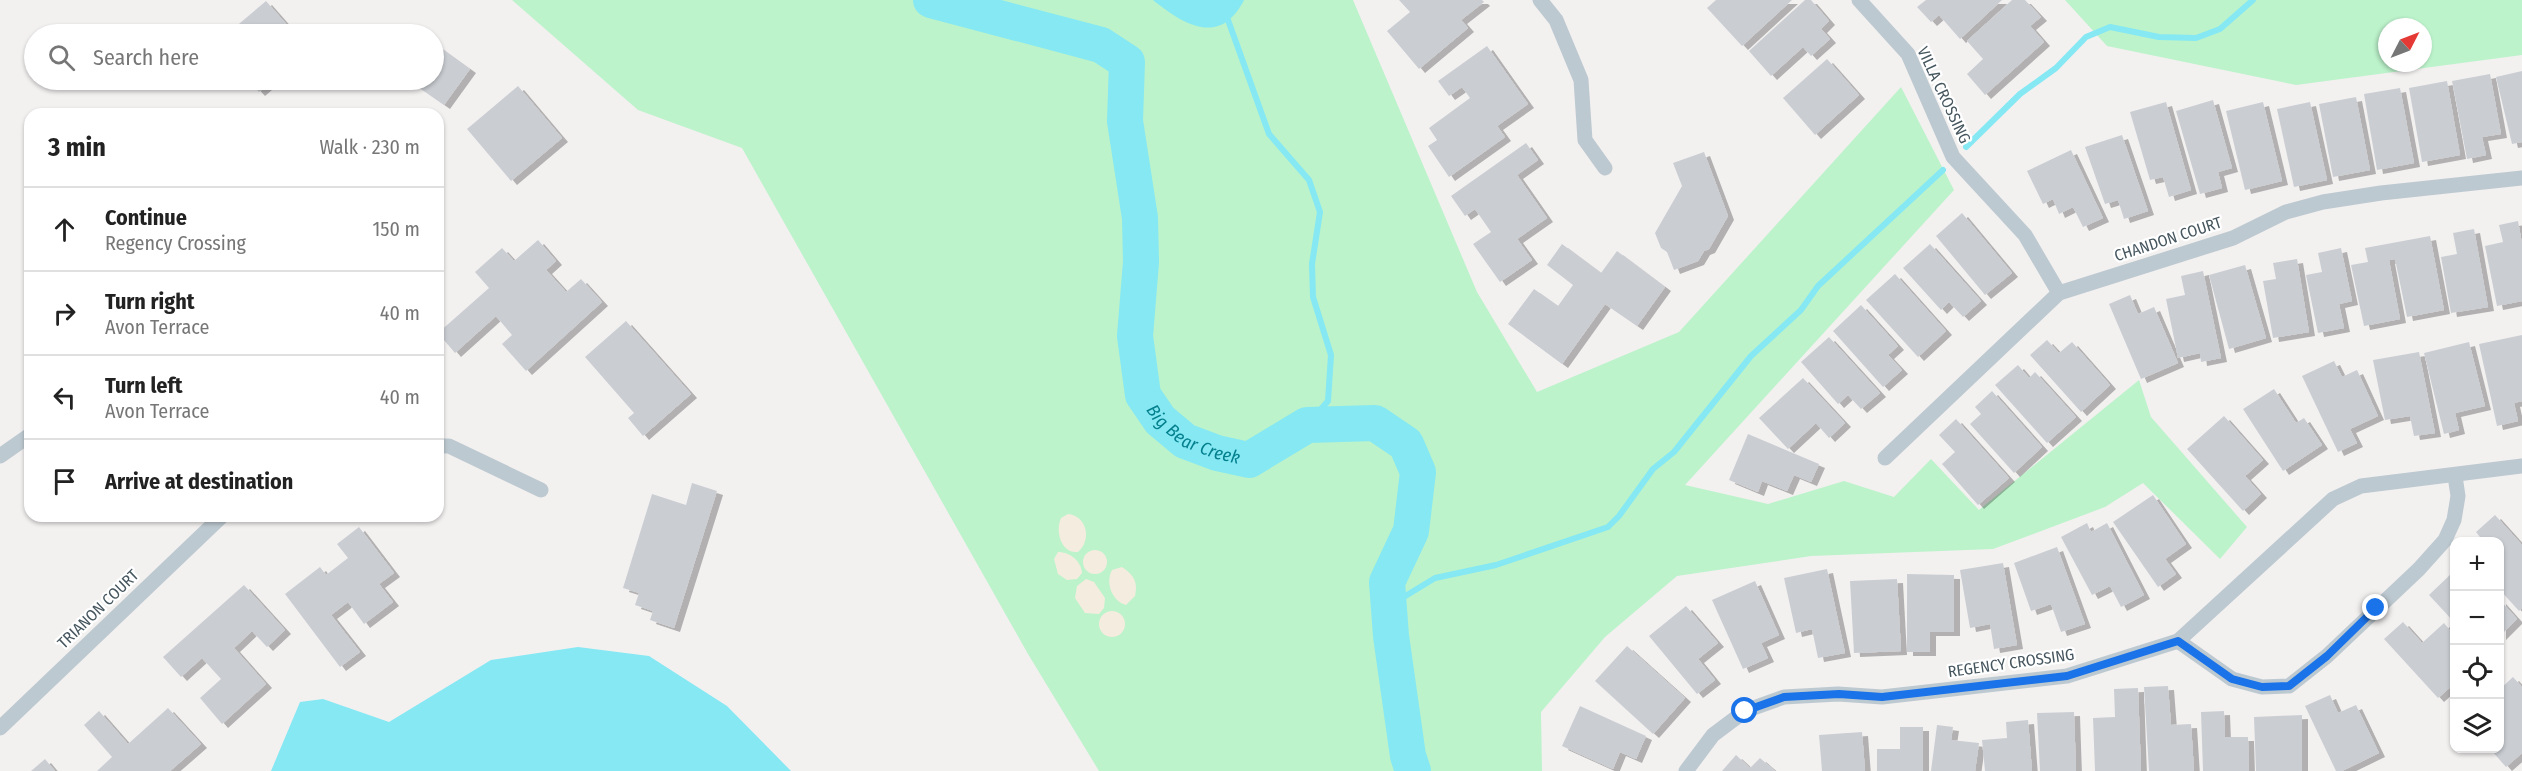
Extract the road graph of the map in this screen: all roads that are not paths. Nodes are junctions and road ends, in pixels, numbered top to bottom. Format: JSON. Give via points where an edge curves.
{"nodes":[{"id":1,"x":1540,"y":0,"type":"edge"},
{"id":2,"x":1859,"y":0,"type":"edge"},
{"id":3,"x":1605,"y":168,"type":"dead end"},
{"id":4,"x":2522,"y":178,"type":"edge"},
{"id":5,"x":2059,"y":293,"type":"junction"},
{"id":6,"x":24,"y":439,"type":"edge"},
{"id":7,"x":444,"y":446,"type":"edge"},
{"id":8,"x":0,"y":456,"type":"edge"},
{"id":9,"x":1885,"y":458,"type":"dead end"},
{"id":10,"x":2522,"y":466,"type":"edge"},
{"id":11,"x":2455,"y":476,"type":"junction"},
{"id":12,"x":541,"y":490,"type":"dead end"},
{"id":13,"x":216,"y":522,"type":"edge"},
{"id":14,"x":2178,"y":641,"type":"junction"},
{"id":15,"x":0,"y":728,"type":"edge"},
{"id":16,"x":1686,"y":771,"type":"edge"}],
"edges":[{"from":1,"to":3,"type":"street","via":[[1556,20],[1581,80],[1585,140]]},
{"from":2,"to":5,"type":"street","name":"VILLA CROSSING","via":[[1908,54],[1953,158],[2025,235]]},
{"from":4,"to":5,"type":"street","name":"CHANDON COURT","via":[[2381,193],[2314,205],[2286,212],[2233,238]]},
{"from":5,"to":9,"type":"street","name":"CHANDON COURT"},
{"from":6,"to":8,"type":"street"},
{"from":7,"to":12,"type":"street"},
{"from":10,"to":11,"type":"street","name":"REGENCY CROSSING"},
{"from":11,"to":14,"type":"street","name":"REGENCY CROSSING","via":[[2361,486],[2333,499]]},
{"from":11,"to":14,"type":"street","via":[[2458,496],[2445,540],[2327,656],[2289,686],[2262,687],[2232,679]]},
{"from":13,"to":15,"type":"street","name":"TRIANON COURT"},
{"from":14,"to":16,"type":"street","name":"REGENCY CROSSING","via":[[2067,676],[1882,697],[1784,697],[1745,711],[1713,735]]}]}
